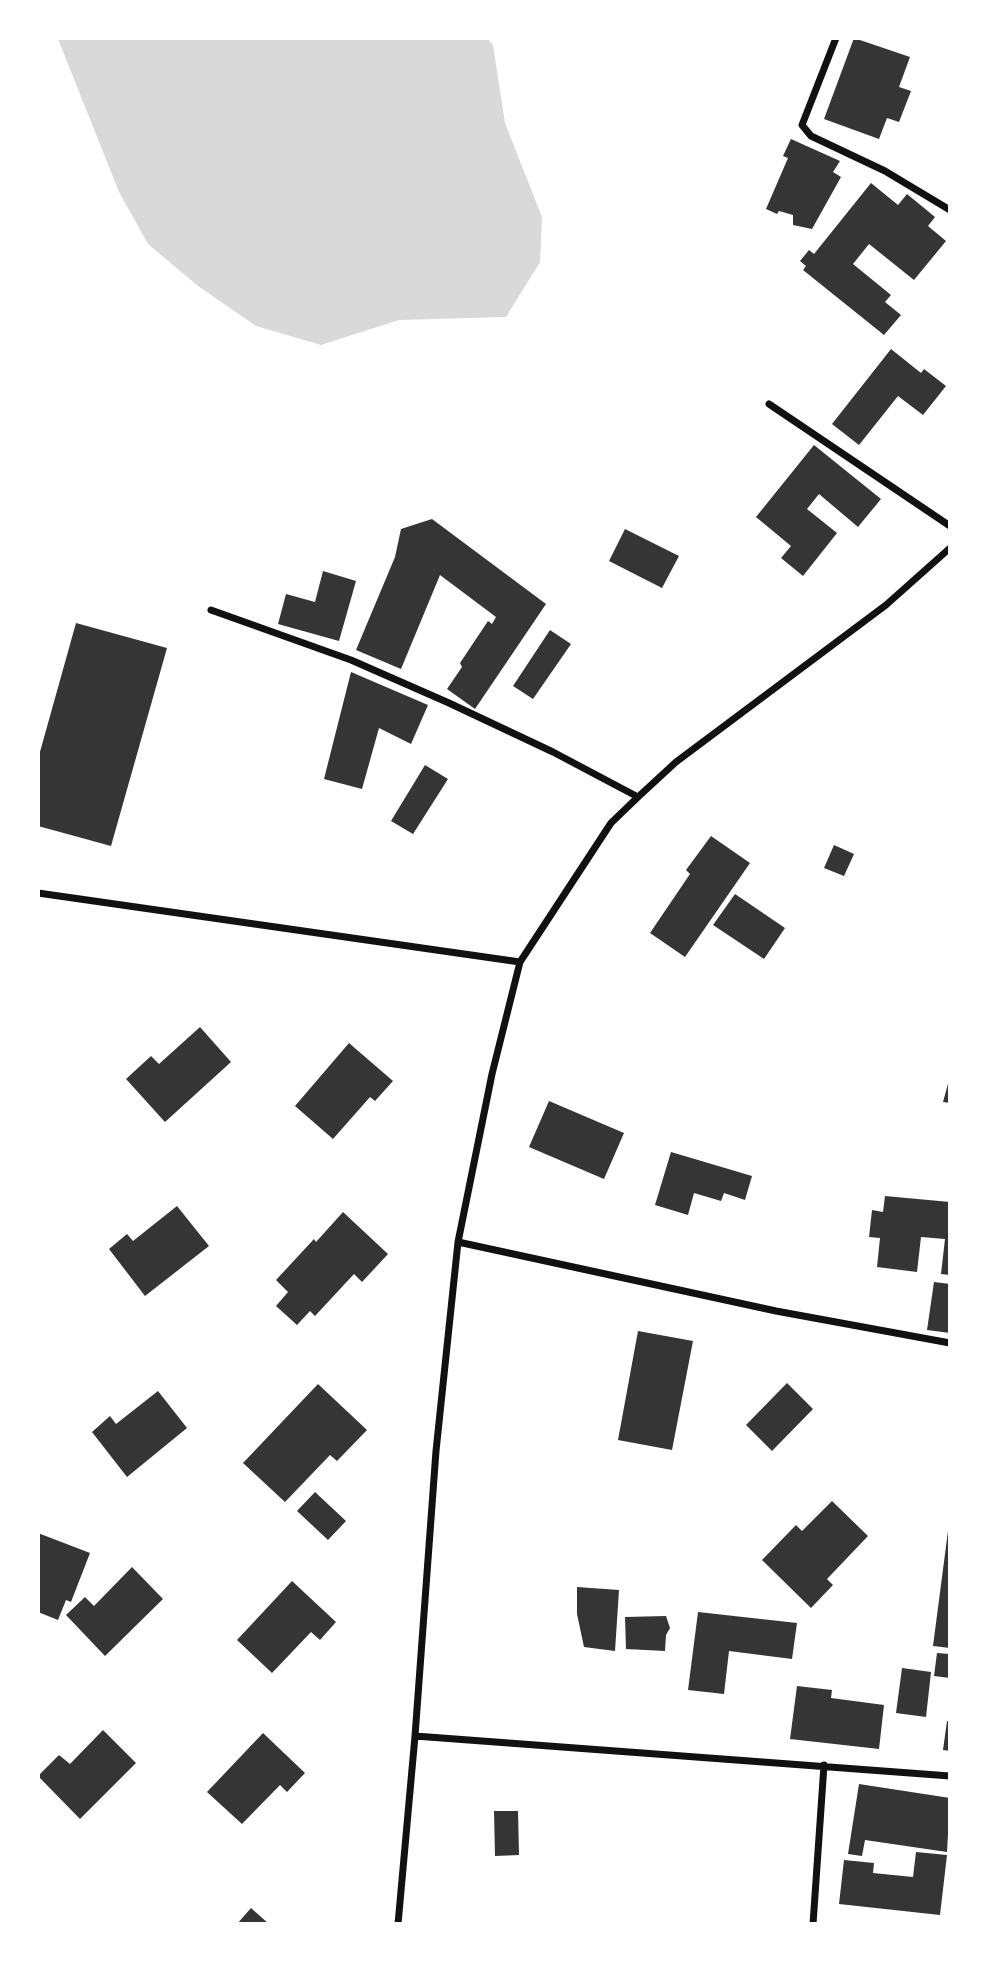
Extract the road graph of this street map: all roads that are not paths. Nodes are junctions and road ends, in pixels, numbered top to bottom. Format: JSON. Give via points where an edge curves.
{"nodes":[{"id":1,"x":836,"y":38,"type":"edge"},
{"id":2,"x":950,"y":210,"type":"edge"},
{"id":3,"x":769,"y":404,"type":"dead end"},
{"id":4,"x":950,"y":526,"type":"edge"},
{"id":5,"x":950,"y":548,"type":"edge"},
{"id":6,"x":211,"y":610,"type":"dead end"},
{"id":7,"x":638,"y":797,"type":"junction"},
{"id":8,"x":38,"y":893,"type":"edge"},
{"id":9,"x":520,"y":962,"type":"junction"},
{"id":10,"x":458,"y":1242,"type":"junction"},
{"id":11,"x":950,"y":1343,"type":"edge"},
{"id":12,"x":415,"y":1736,"type":"junction"},
{"id":13,"x":824,"y":1765,"type":"junction"},
{"id":14,"x":950,"y":1776,"type":"edge"},
{"id":15,"x":398,"y":1923,"type":"edge"},
{"id":16,"x":813,"y":1923,"type":"edge"}],
"edges":[{"from":1,"to":2,"type":"street","via":[[802,125],[811,136],[885,171]]},
{"from":3,"to":4,"type":"street"},
{"from":5,"to":7,"type":"street","via":[[886,605],[676,762]]},
{"from":6,"to":7,"type":"street","via":[[351,660],[553,752]]},
{"from":7,"to":9,"type":"street","via":[[611,823]]},
{"from":8,"to":9,"type":"street"},
{"from":9,"to":10,"type":"street"},
{"from":10,"to":11,"type":"street","via":[[776,1311]]},
{"from":10,"to":12,"type":"street","via":[[436,1451]]},
{"from":12,"to":13,"type":"street"},
{"from":12,"to":15,"type":"street"},
{"from":13,"to":14,"type":"street"},
{"from":13,"to":16,"type":"street"}]}
